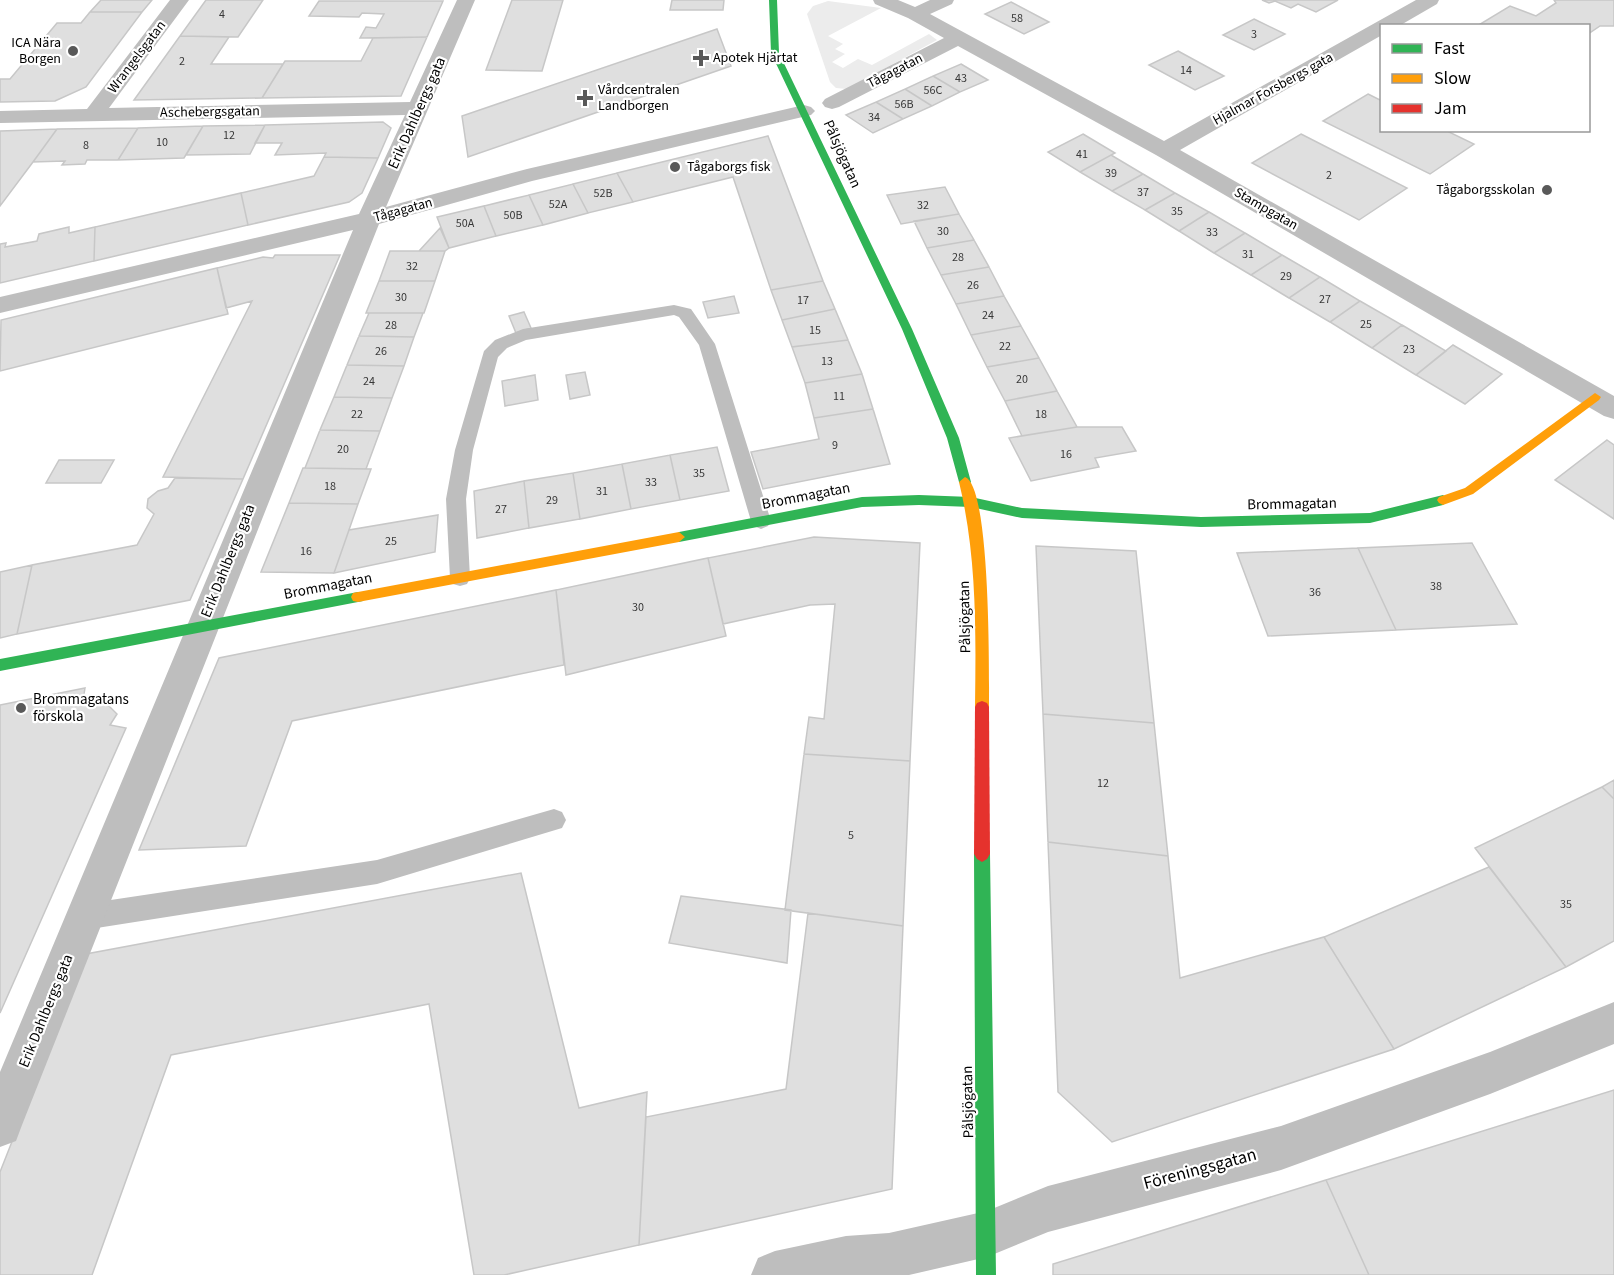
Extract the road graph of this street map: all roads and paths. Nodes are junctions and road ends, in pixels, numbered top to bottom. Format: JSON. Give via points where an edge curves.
{"nodes":[{"id":1,"x":180,"y":0,"type":"edge"},
{"id":2,"x":466,"y":0,"type":"edge"},
{"id":3,"x":773,"y":0,"type":"edge"},
{"id":4,"x":882,"y":0,"type":"edge"},
{"id":5,"x":945,"y":0,"type":"edge"},
{"id":6,"x":1430,"y":0,"type":"edge"},
{"id":7,"x":915,"y":14,"type":"junction"},
{"id":8,"x":1387,"y":24,"type":"edge"},
{"id":9,"x":1380,"y":28,"type":"edge"},
{"id":10,"x":958,"y":38,"type":"junction"},
{"id":11,"x":832,"y":103,"type":"dead end"},
{"id":12,"x":419,"y":108,"type":"junction"},
{"id":13,"x":804,"y":111,"type":"junction"},
{"id":14,"x":93,"y":115,"type":"junction"},
{"id":15,"x":0,"y":117,"type":"edge"},
{"id":16,"x":1164,"y":150,"type":"junction"},
{"id":17,"x":369,"y":219,"type":"junction"},
{"id":18,"x":0,"y":304,"type":"edge"},
{"id":19,"x":1604,"y":403,"type":"edge"},
{"id":20,"x":970,"y":502,"type":"junction"},
{"id":21,"x":761,"y":521,"type":"junction"},
{"id":22,"x":460,"y":578,"type":"junction"},
{"id":23,"x":201,"y":626,"type":"junction"},
{"id":24,"x":0,"y":665,"type":"edge"},
{"id":25,"x":554,"y":820,"type":"dead end"},
{"id":26,"x":84,"y":917,"type":"junction"},
{"id":27,"x":1614,"y":1023,"type":"edge"},
{"id":28,"x":0,"y":1125,"type":"edge"},
{"id":29,"x":986,"y":1254,"type":"edge"},
{"id":30,"x":775,"y":1275,"type":"edge"}],
"edges":[{"from":1,"to":14,"type":"street","name":"Wrangelsgatan"},
{"from":2,"to":12,"type":"street","name":"Erik Dahlbergs gata"},
{"from":3,"to":13,"type":"street","name":"Pålsjögatan","via":[[775,53]]},
{"from":4,"to":7,"type":"street"},
{"from":5,"to":7,"type":"street"},
{"from":6,"to":8,"type":"street","name":"Hjalmar Forsbergs gata"},
{"from":7,"to":10,"type":"street","name":"Stampgatan"},
{"from":9,"to":16,"type":"street","name":"Hjalmar Forsbergs gata"},
{"from":10,"to":11,"type":"street","name":"Tågagatan"},
{"from":10,"to":16,"type":"street","name":"Stampgatan"},
{"from":12,"to":14,"type":"street","name":"Aschebergsgatan"},
{"from":12,"to":17,"type":"street","name":"Erik Dahlbergs gata"},
{"from":13,"to":17,"type":"street","name":"Tågagatan","via":[[584,162]]},
{"from":13,"to":20,"type":"street","name":"Pålsjögatan","via":[[953,438]]},
{"from":14,"to":15,"type":"street","name":"Aschebergsgatan"},
{"from":16,"to":19,"type":"street","name":"Stampgatan"},
{"from":17,"to":18,"type":"street","name":"Tågagatan"},
{"from":17,"to":23,"type":"street","name":"Erik Dahlbergs gata"},
{"from":19,"to":20,"type":"street","name":"Brommagatan","via":[[1469,491],[1370,518],[1201,522],[1022,513]]},
{"from":20,"to":21,"type":"street","name":"Brommagatan","via":[[862,502]]},
{"from":20,"to":29,"type":"street","name":"Pålsjögatan","via":[[982,581]]},
{"from":21,"to":22,"type":"street","name":"Brommagatan"},
{"from":21,"to":22,"type":"lane","via":[[707,344],[685,314],[674,310],[523,335],[501,344],[490,355],[464,450],[456,499]]},
{"from":22,"to":23,"type":"street","name":"Brommagatan"},
{"from":23,"to":24,"type":"street","name":"Brommagatan"},
{"from":23,"to":26,"type":"street","name":"Erik Dahlbergs gata"},
{"from":25,"to":26,"type":"lane","via":[[377,872]]},
{"from":26,"to":28,"type":"street","name":"Erik Dahlbergs gata"},
{"from":27,"to":29,"type":"street","name":"Föreningsgatan","via":[[1490,1073],[1281,1148],[1048,1209]]},
{"from":29,"to":30,"type":"street","name":"Föreningsgatan","via":[[846,1260]]}]}
